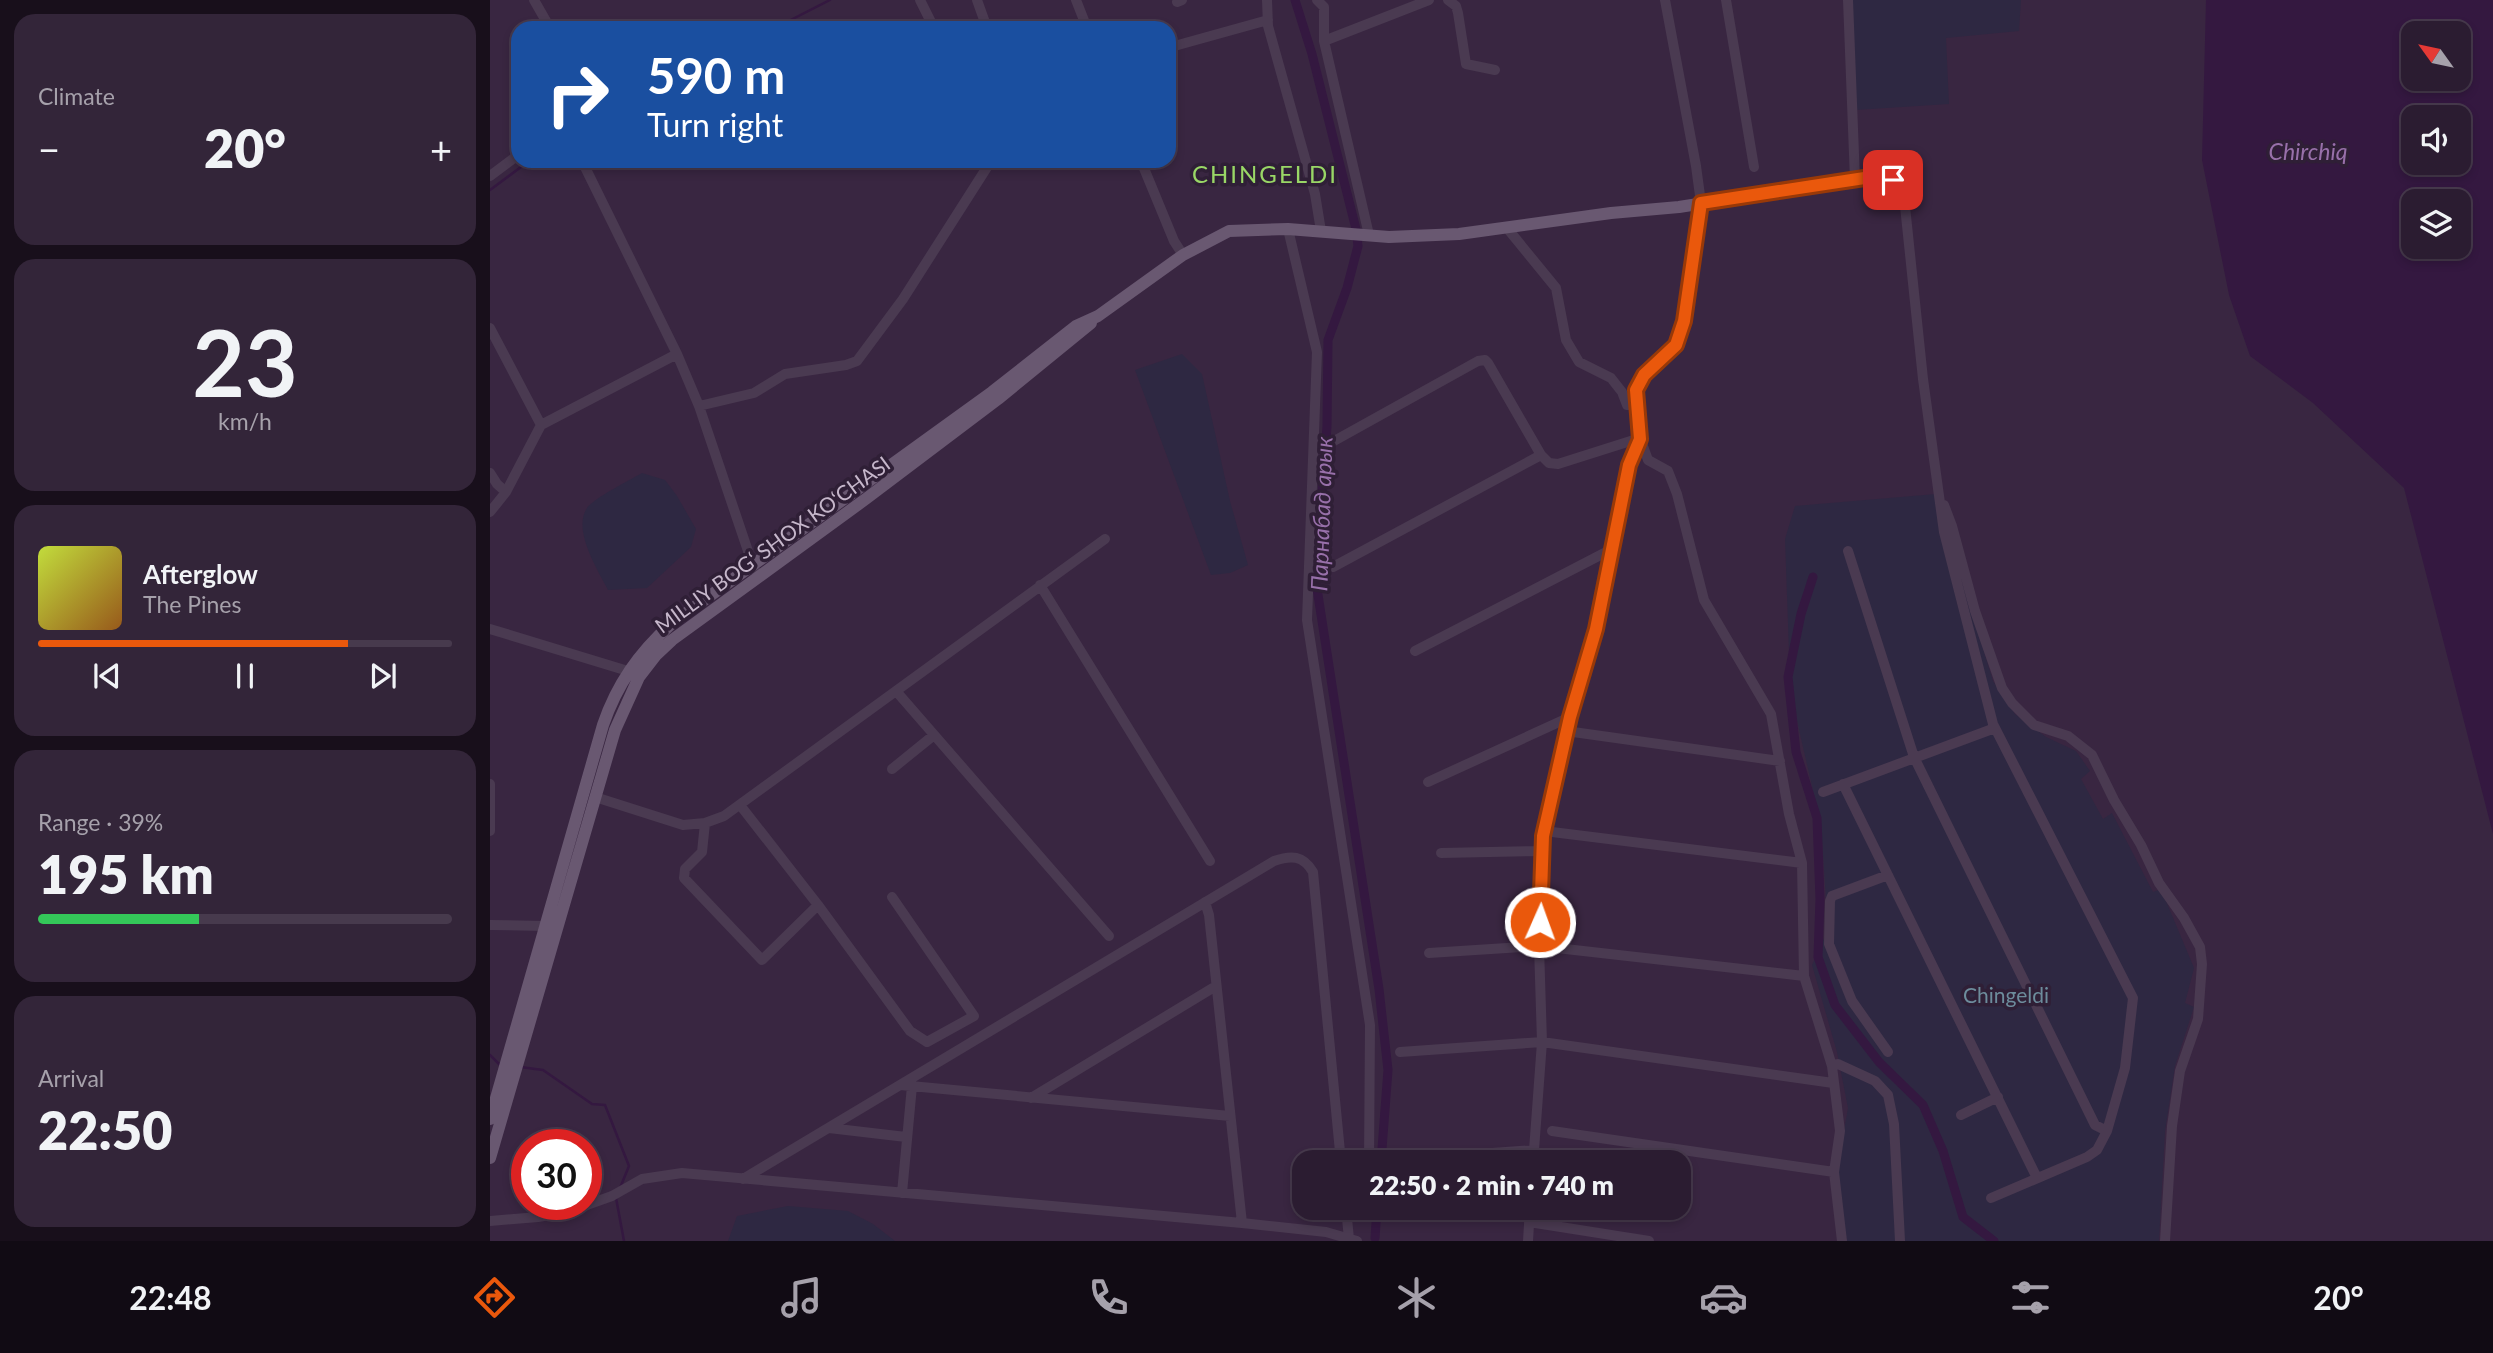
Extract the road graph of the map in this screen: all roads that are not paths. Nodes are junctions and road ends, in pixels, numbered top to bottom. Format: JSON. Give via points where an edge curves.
{"nodes":[{"id":1,"x":534,"y":0,"type":"edge"},
{"id":2,"x":920,"y":0,"type":"edge"},
{"id":3,"x":977,"y":0,"type":"edge"},
{"id":4,"x":1076,"y":0,"type":"edge"},
{"id":5,"x":1267,"y":0,"type":"edge"},
{"id":6,"x":1317,"y":0,"type":"edge"},
{"id":7,"x":1429,"y":0,"type":"edge"},
{"id":8,"x":1448,"y":0,"type":"edge"},
{"id":9,"x":1665,"y":0,"type":"edge"},
{"id":10,"x":1726,"y":0,"type":"edge"},
{"id":11,"x":1848,"y":0,"type":"edge"},
{"id":12,"x":1268,"y":20,"type":"junction"},
{"id":13,"x":546,"y":21,"type":"edge"},
{"id":14,"x":930,"y":21,"type":"edge"},
{"id":15,"x":984,"y":21,"type":"edge"},
{"id":16,"x":1084,"y":21,"type":"edge"},
{"id":17,"x":1324,"y":41,"type":"junction"},
{"id":18,"x":1178,"y":45,"type":"dead end"},
{"id":19,"x":1495,"y":70,"type":"dead end"},
{"id":20,"x":511,"y":160,"type":"edge"},
{"id":21,"x":1754,"y":167,"type":"dead end"},
{"id":22,"x":585,"y":168,"type":"edge"},
{"id":23,"x":987,"y":168,"type":"edge"},
{"id":24,"x":1144,"y":168,"type":"edge"},
{"id":25,"x":490,"y":176,"type":"edge"},
{"id":26,"x":1889,"y":178,"type":"joint"},
{"id":27,"x":1855,"y":180,"type":"junction"},
{"id":28,"x":1701,"y":203,"type":"junction"},
{"id":29,"x":1507,"y":228,"type":"junction"},
{"id":30,"x":1288,"y":229,"type":"junction"},
{"id":31,"x":1321,"y":231,"type":"junction"},
{"id":32,"x":1368,"y":236,"type":"junction"},
{"id":33,"x":1188,"y":252,"type":"junction"},
{"id":34,"x":490,"y":328,"type":"edge"},
{"id":35,"x":677,"y":354,"type":"junction"},
{"id":36,"x":1637,"y":405,"type":"junction"},
{"id":37,"x":699,"y":406,"type":"junction"},
{"id":38,"x":541,"y":425,"type":"junction"},
{"id":39,"x":1640,"y":439,"type":"junction"},
{"id":40,"x":1334,"y":441,"type":"dead end"},
{"id":41,"x":1541,"y":455,"type":"junction"},
{"id":42,"x":490,"y":473,"type":"edge"},
{"id":43,"x":1937,"y":488,"type":"junction"},
{"id":44,"x":506,"y":492,"type":"junction"},
{"id":45,"x":490,"y":512,"type":"edge"},
{"id":46,"x":1105,"y":539,"type":"dead end"},
{"id":47,"x":1612,"y":549,"type":"junction"},
{"id":48,"x":1848,"y":551,"type":"dead end"},
{"id":49,"x":1333,"y":567,"type":"dead end"},
{"id":50,"x":756,"y":572,"type":"junction"},
{"id":51,"x":1040,"y":585,"type":"junction"},
{"id":52,"x":490,"y":629,"type":"edge"},
{"id":53,"x":1415,"y":650,"type":"dead end"},
{"id":54,"x":628,"y":671,"type":"junction"},
{"id":55,"x":896,"y":691,"type":"junction"},
{"id":56,"x":1570,"y":717,"type":"junction"},
{"id":57,"x":1995,"y":728,"type":"junction"},
{"id":58,"x":1566,"y":731,"type":"junction"},
{"id":59,"x":934,"y":735,"type":"junction"},
{"id":60,"x":1914,"y":757,"type":"junction"},
{"id":61,"x":1780,"y":761,"type":"junction"},
{"id":62,"x":892,"y":769,"type":"dead end"},
{"id":63,"x":1428,"y":782,"type":"dead end"},
{"id":64,"x":490,"y":784,"type":"edge"},
{"id":65,"x":1843,"y":784,"type":"junction"},
{"id":66,"x":1823,"y":792,"type":"dead end"},
{"id":67,"x":595,"y":797,"type":"junction"},
{"id":68,"x":740,"y":805,"type":"junction"},
{"id":69,"x":705,"y":823,"type":"junction"},
{"id":70,"x":490,"y":831,"type":"edge"},
{"id":71,"x":1545,"y":831,"type":"junction"},
{"id":72,"x":1543,"y":851,"type":"junction"},
{"id":73,"x":1441,"y":852,"type":"dead end"},
{"id":74,"x":1210,"y":861,"type":"dead end"},
{"id":75,"x":1802,"y":863,"type":"junction"},
{"id":76,"x":1888,"y":875,"type":"junction"},
{"id":77,"x":892,"y":897,"type":"dead end"},
{"id":78,"x":1205,"y":902,"type":"junction"},
{"id":79,"x":818,"y":905,"type":"junction"},
{"id":80,"x":490,"y":925,"type":"edge"},
{"id":81,"x":546,"y":926,"type":"junction"},
{"id":82,"x":1109,"y":936,"type":"dead end"},
{"id":83,"x":1539,"y":946,"type":"junction"},
{"id":84,"x":1429,"y":953,"type":"dead end"},
{"id":85,"x":1804,"y":976,"type":"junction"},
{"id":86,"x":1216,"y":986,"type":"junction"},
{"id":87,"x":1542,"y":1042,"type":"junction"},
{"id":88,"x":1399,"y":1052,"type":"dead end"},
{"id":89,"x":1888,"y":1052,"type":"dead end"},
{"id":90,"x":513,"y":1056,"type":"junction"},
{"id":91,"x":1832,"y":1066,"type":"junction"},
{"id":92,"x":508,"y":1074,"type":"junction"},
{"id":93,"x":1833,"y":1083,"type":"junction"},
{"id":94,"x":899,"y":1085,"type":"junction"},
{"id":95,"x":912,"y":1086,"type":"junction"},
{"id":96,"x":1998,"y":1097,"type":"junction"},
{"id":97,"x":1031,"y":1098,"type":"junction"},
{"id":98,"x":1962,"y":1115,"type":"dead end"},
{"id":99,"x":1230,"y":1116,"type":"junction"},
{"id":100,"x":490,"y":1119,"type":"edge"},
{"id":101,"x":828,"y":1128,"type":"junction"},
{"id":102,"x":1552,"y":1131,"type":"dead end"},
{"id":103,"x":2107,"y":1131,"type":"junction"},
{"id":104,"x":906,"y":1137,"type":"junction"},
{"id":105,"x":1340,"y":1150,"type":"edge"},
{"id":106,"x":1369,"y":1150,"type":"edge"},
{"id":107,"x":1534,"y":1150,"type":"edge"},
{"id":108,"x":490,"y":1156,"type":"edge"},
{"id":109,"x":1834,"y":1172,"type":"junction"},
{"id":110,"x":2038,"y":1178,"type":"junction"},
{"id":111,"x":743,"y":1179,"type":"junction"},
{"id":112,"x":902,"y":1193,"type":"junction"},
{"id":113,"x":1991,"y":1198,"type":"dead end"},
{"id":114,"x":1349,"y":1220,"type":"edge"},
{"id":115,"x":490,"y":1221,"type":"edge"},
{"id":116,"x":1529,"y":1222,"type":"joint"},
{"id":117,"x":1242,"y":1223,"type":"junction"},
{"id":118,"x":1353,"y":1240,"type":"edge"},
{"id":119,"x":1528,"y":1241,"type":"edge"},
{"id":120,"x":1649,"y":1241,"type":"edge"},
{"id":121,"x":1842,"y":1241,"type":"edge"},
{"id":122,"x":1900,"y":1241,"type":"edge"},
{"id":123,"x":2165,"y":1241,"type":"edge"}],
"edges":[{"from":1,"to":13,"type":"street"},
{"from":2,"to":14,"type":"street"},
{"from":3,"to":15,"type":"street"},
{"from":4,"to":16,"type":"street"},
{"from":5,"to":12,"type":"street"},
{"from":6,"to":17,"type":"street","via":[[1324,8]]},
{"from":7,"to":17,"type":"street"},
{"from":8,"to":19,"type":"street","via":[[1458,13],[1466,64]]},
{"from":9,"to":28,"type":"street"},
{"from":10,"to":21,"type":"street"},
{"from":11,"to":27,"type":"street"},
{"from":12,"to":18,"type":"street"},
{"from":12,"to":31,"type":"street"},
{"from":17,"to":32,"type":"street"},
{"from":20,"to":25,"type":"street"},
{"from":22,"to":35,"type":"street"},
{"from":23,"to":37,"type":"street","via":[[903,299],[857,361],[785,374],[754,393]]},
{"from":24,"to":33,"type":"street","via":[[1174,241]]},
{"from":26,"to":27,"type":"main road","name":"MILLIY BOG‘ SHOX KO‘CHASI"},
{"from":26,"to":43,"type":"street","via":[[1903,187]]},
{"from":27,"to":28,"type":"main road","name":"MILLIY BOG‘ SHOX KO‘CHASI"},
{"from":28,"to":29,"type":"main road","name":"MILLIY BOG‘ SHOX KO‘CHASI"},
{"from":28,"to":36,"type":"street","via":[[1684,321],[1676,345],[1639,382]]},
{"from":29,"to":32,"type":"main road","name":"MILLIY BOG‘ SHOX KO‘CHASI"},
{"from":29,"to":36,"type":"street","via":[[1556,288],[1566,340],[1579,362],[1611,377],[1627,405]]},
{"from":30,"to":31,"type":"main road","name":"MILLIY BOG‘ SHOX KO‘CHASI"},
{"from":30,"to":33,"type":"main road","name":"MILLIY BOG‘ SHOX KO‘CHASI","via":[[1229,231]]},
{"from":30,"to":106,"type":"street","via":[[1317,352],[1307,620],[1370,1025]]},
{"from":31,"to":32,"type":"main road","name":"MILLIY BOG‘ SHOX KO‘CHASI"},
{"from":33,"to":50,"type":"main road","name":"MILLIY BOG‘ SHOX KO‘CHASI","via":[[1098,316],[1076,326]]},
{"from":34,"to":38,"type":"street"},
{"from":35,"to":37,"type":"street"},
{"from":35,"to":38,"type":"street"},
{"from":36,"to":39,"type":"street"},
{"from":37,"to":50,"type":"street"},
{"from":38,"to":44,"type":"street"},
{"from":39,"to":41,"type":"street","via":[[1558,464]]},
{"from":39,"to":47,"type":"street","via":[[1629,465]]},
{"from":39,"to":61,"type":"street","via":[[1648,460],[1670,473],[1704,600],[1771,714]]},
{"from":40,"to":41,"type":"street","via":[[1485,360]]},
{"from":41,"to":49,"type":"street"},
{"from":42,"to":44,"type":"street"},
{"from":43,"to":57,"type":"street","via":[[1944,533]]},
{"from":43,"to":123,"type":"street","via":[[2002,688],[2034,725],[2068,736],[2092,755],[2159,883],[2200,947],[2199,1019],[2180,1071]]},
{"from":44,"to":45,"type":"street"},
{"from":46,"to":51,"type":"street"},
{"from":47,"to":53,"type":"street"},
{"from":47,"to":56,"type":"street","via":[[1596,629]]},
{"from":48,"to":60,"type":"street"},
{"from":50,"to":54,"type":"main road","name":"MILLIY BOG‘ SHOX KO‘CHASI","via":[[671,624]]},
{"from":50,"to":67,"type":"main road","name":"MILLIY BOG‘ SHOX KO‘CHASI","via":[[649,664],[623,709]]},
{"from":51,"to":55,"type":"street"},
{"from":51,"to":74,"type":"street"},
{"from":52,"to":54,"type":"street"},
{"from":54,"to":81,"type":"main road","name":"MILLIY BOG‘ SHOX KO‘CHASI","via":[[603,725]]},
{"from":55,"to":59,"type":"street"},
{"from":55,"to":68,"type":"street"},
{"from":56,"to":58,"type":"street"},
{"from":56,"to":63,"type":"street"},
{"from":57,"to":60,"type":"street"},
{"from":57,"to":103,"type":"street","via":[[2133,998],[2125,1068]]},
{"from":58,"to":61,"type":"street"},
{"from":58,"to":71,"type":"street"},
{"from":59,"to":62,"type":"street"},
{"from":59,"to":82,"type":"street"},
{"from":60,"to":65,"type":"street"},
{"from":60,"to":103,"type":"street","via":[[2095,1125]]},
{"from":61,"to":75,"type":"street"},
{"from":64,"to":70,"type":"street"},
{"from":65,"to":66,"type":"street"},
{"from":65,"to":76,"type":"street"},
{"from":67,"to":69,"type":"street","via":[[676,823]]},
{"from":67,"to":90,"type":"main road","name":"MILLIY BOG‘ SHOX KO‘CHASI"},
{"from":68,"to":69,"type":"street"},
{"from":68,"to":79,"type":"street"},
{"from":69,"to":79,"type":"street","via":[[702,852],[685,869],[684,878],[762,960]]},
{"from":71,"to":72,"type":"street"},
{"from":71,"to":75,"type":"street"},
{"from":72,"to":73,"type":"street"},
{"from":72,"to":83,"type":"street"},
{"from":75,"to":85,"type":"street"},
{"from":76,"to":89,"type":"street","via":[[1832,896],[1829,944],[1852,1001]]},
{"from":76,"to":96,"type":"street"},
{"from":77,"to":79,"type":"street","via":[[974,1016],[927,1042],[910,1031]]},
{"from":78,"to":86,"type":"street"},
{"from":78,"to":94,"type":"street"},
{"from":78,"to":105,"type":"street","via":[[1288,856],[1299,857],[1313,872]]},
{"from":80,"to":81,"type":"street"},
{"from":81,"to":90,"type":"main road","name":"MILLIY BOG‘ SHOX KO‘CHASI"},
{"from":83,"to":84,"type":"street"},
{"from":83,"to":85,"type":"street"},
{"from":83,"to":87,"type":"street"},
{"from":85,"to":91,"type":"street"},
{"from":86,"to":97,"type":"street"},
{"from":86,"to":99,"type":"street"},
{"from":87,"to":88,"type":"street"},
{"from":87,"to":93,"type":"street"},
{"from":87,"to":107,"type":"street"},
{"from":90,"to":92,"type":"main road","name":"MILLIY BOG‘ SHOX KO‘CHASI"},
{"from":91,"to":93,"type":"street"},
{"from":91,"to":122,"type":"street","via":[[1838,1064],[1875,1081],[1888,1095],[1894,1124]]},
{"from":92,"to":100,"type":"main road","name":"MILLIY BOG‘ SHOX KO‘CHASI"},
{"from":92,"to":108,"type":"main road","name":"MILLIY BOG‘ SHOX KO‘CHASI"},
{"from":93,"to":109,"type":"street","via":[[1840,1131]]},
{"from":94,"to":95,"type":"street"},
{"from":94,"to":101,"type":"street"},
{"from":95,"to":97,"type":"street"},
{"from":95,"to":104,"type":"street"},
{"from":96,"to":98,"type":"street"},
{"from":96,"to":110,"type":"street"},
{"from":97,"to":99,"type":"street"},
{"from":99,"to":117,"type":"street"},
{"from":101,"to":104,"type":"street"},
{"from":101,"to":111,"type":"street"},
{"from":102,"to":109,"type":"street"},
{"from":103,"to":110,"type":"street","via":[[2097,1150],[2087,1157]]},
{"from":104,"to":112,"type":"street"},
{"from":109,"to":121,"type":"street"},
{"from":110,"to":113,"type":"street"},
{"from":111,"to":112,"type":"street"},
{"from":111,"to":115,"type":"street","via":[[661,1174],[567,1212]]},
{"from":112,"to":117,"type":"street"},
{"from":114,"to":118,"type":"street"},
{"from":116,"to":119,"type":"street"},
{"from":116,"to":120,"type":"street"},
{"from":117,"to":118,"type":"street","via":[[1326,1232]]}]}
